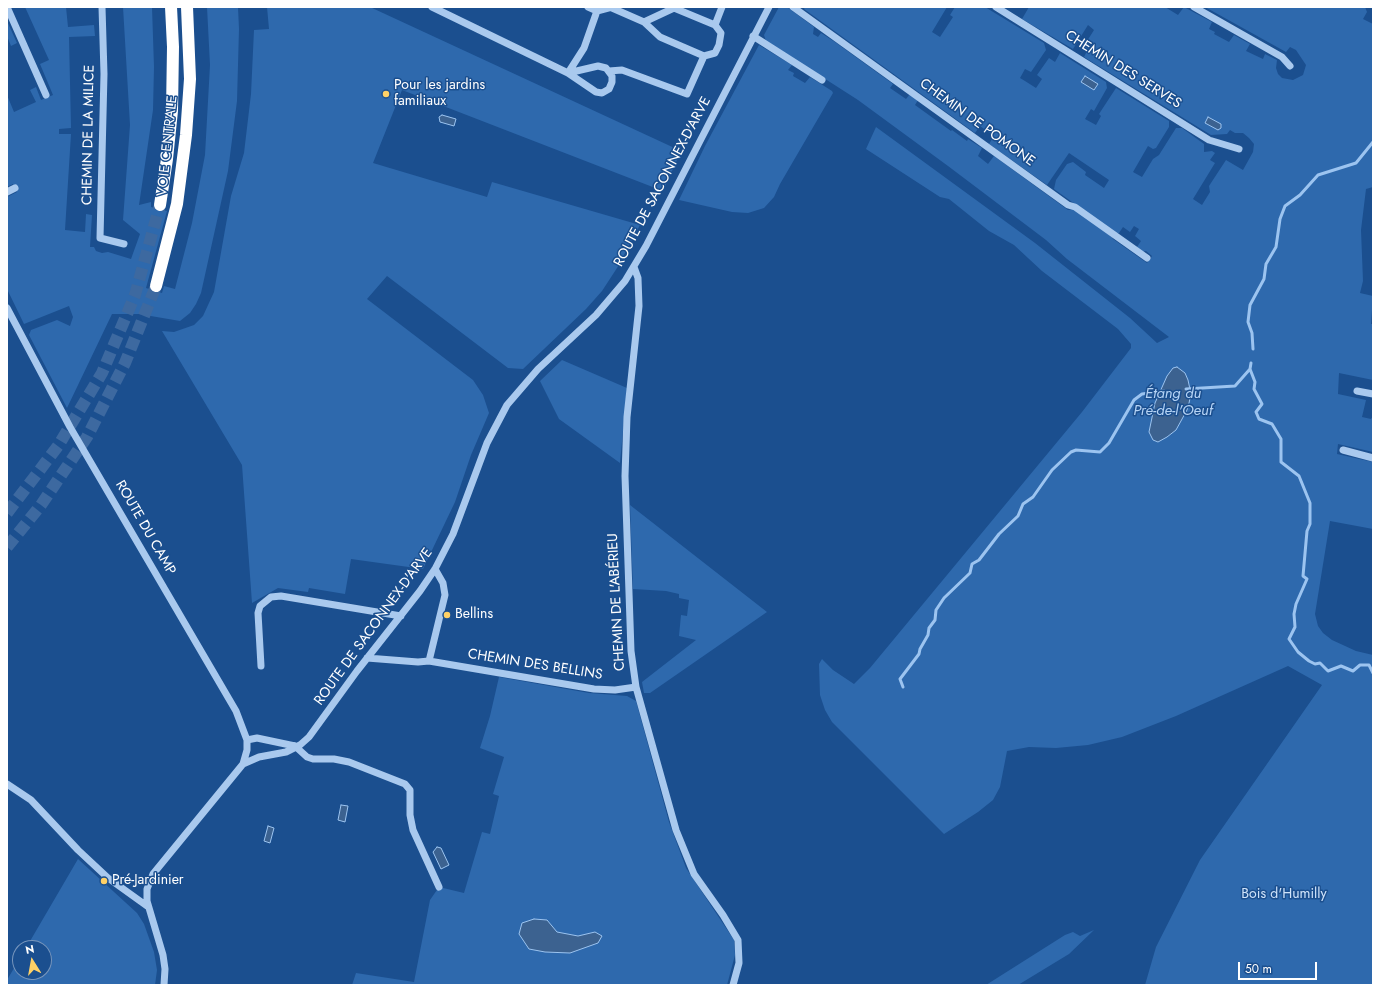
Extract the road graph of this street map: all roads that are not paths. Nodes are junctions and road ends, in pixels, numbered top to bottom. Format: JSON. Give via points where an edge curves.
{"nodes":[{"id":1,"x":7,"y":7,"type":"edge"},
{"id":2,"x":102,"y":7,"type":"edge"},
{"id":3,"x":166,"y":7,"type":"edge"},
{"id":4,"x":171,"y":7,"type":"edge"},
{"id":5,"x":187,"y":7,"type":"edge"},
{"id":6,"x":194,"y":7,"type":"edge"},
{"id":7,"x":432,"y":7,"type":"edge"},
{"id":8,"x":588,"y":7,"type":"edge"},
{"id":9,"x":612,"y":7,"type":"edge"},
{"id":10,"x":722,"y":7,"type":"edge"},
{"id":11,"x":769,"y":7,"type":"edge"},
{"id":12,"x":793,"y":7,"type":"edge"},
{"id":13,"x":996,"y":7,"type":"edge"},
{"id":14,"x":1194,"y":7,"type":"edge"},
{"id":15,"x":597,"y":11,"type":"junction"},
{"id":16,"x":644,"y":22,"type":"junction"},
{"id":17,"x":715,"y":25,"type":"junction"},
{"id":18,"x":753,"y":36,"type":"junction"},
{"id":19,"x":173,"y":47,"type":"junction"},
{"id":20,"x":704,"y":56,"type":"junction"},
{"id":21,"x":1290,"y":66,"type":"dead end"},
{"id":22,"x":609,"y":71,"type":"junction"},
{"id":23,"x":568,"y":73,"type":"junction"},
{"id":24,"x":822,"y":80,"type":"dead end"},
{"id":25,"x":46,"y":95,"type":"dead end"},
{"id":26,"x":1239,"y":150,"type":"dead end"},
{"id":27,"x":182,"y":172,"type":"junction"},
{"id":28,"x":15,"y":188,"type":"dead end"},
{"id":29,"x":7,"y":192,"type":"edge"},
{"id":30,"x":160,"y":205,"type":"tunnel mouth"},
{"id":31,"x":124,"y":244,"type":"dead end"},
{"id":32,"x":1147,"y":258,"type":"dead end"},
{"id":33,"x":634,"y":267,"type":"junction"},
{"id":34,"x":156,"y":286,"type":"tunnel mouth"},
{"id":35,"x":7,"y":308,"type":"edge"},
{"id":36,"x":1357,"y":391,"type":"dead end"},
{"id":37,"x":1373,"y":394,"type":"edge"},
{"id":38,"x":1343,"y":450,"type":"dead end"},
{"id":39,"x":1373,"y":458,"type":"edge"},
{"id":40,"x":435,"y":569,"type":"junction"},
{"id":41,"x":401,"y":616,"type":"junction"},
{"id":42,"x":367,"y":658,"type":"junction"},
{"id":43,"x":429,"y":661,"type":"junction"},
{"id":44,"x":261,"y":666,"type":"dead end"},
{"id":45,"x":636,"y":687,"type":"junction"},
{"id":46,"x":247,"y":740,"type":"junction"},
{"id":47,"x":295,"y":746,"type":"junction"},
{"id":48,"x":243,"y":764,"type":"junction"},
{"id":49,"x":7,"y":784,"type":"edge"},
{"id":50,"x":439,"y":887,"type":"dead end"},
{"id":51,"x":147,"y":906,"type":"junction"},
{"id":52,"x":164,"y":985,"type":"edge"},
{"id":53,"x":733,"y":985,"type":"edge"}],
"edges":[{"from":1,"to":25,"type":"street"},
{"from":2,"to":31,"type":"street","name":"CHEMIN DE LA MILICE","via":[[104,74],[100,238]]},
{"from":3,"to":19,"type":"highway"},
{"from":4,"to":19,"type":"highway","name":"VOIE CENTRALE"},
{"from":5,"to":27,"type":"highway","name":"VOIE CENTRALE","via":[[190,79]]},
{"from":6,"to":27,"type":"highway","via":[[191,111]]},
{"from":7,"to":23,"type":"street"},
{"from":8,"to":15,"type":"street"},
{"from":9,"to":15,"type":"street"},
{"from":9,"to":16,"type":"street"},
{"from":10,"to":17,"type":"street"},
{"from":11,"to":18,"type":"street","name":"ROUTE DE SACONNEX-D'ARVE"},
{"from":12,"to":32,"type":"street","name":"CHEMIN DE POMONE","via":[[1068,205],[1075,207]]},
{"from":13,"to":26,"type":"street","name":"CHEMIN DES SERVES","via":[[1209,140]]},
{"from":14,"to":21,"type":"street","via":[[1282,56]]},
{"from":15,"to":23,"type":"street","via":[[584,48]]},
{"from":16,"to":17,"type":"street","via":[[674,8]]},
{"from":16,"to":20,"type":"street","via":[[660,37]]},
{"from":17,"to":20,"type":"street","via":[[721,33],[719,45],[715,53]]},
{"from":18,"to":24,"type":"street"},
{"from":18,"to":33,"type":"street","name":"ROUTE DE SACONNEX-D'ARVE"},
{"from":19,"to":30,"type":"highway","name":"VOIE CENTRALE","via":[[170,133]]},
{"from":20,"to":22,"type":"street","via":[[687,94],[622,70]]},
{"from":22,"to":23,"type":"street","via":[[598,66]]},
{"from":22,"to":23,"type":"street","via":[[612,82],[609,89],[602,93],[589,89]]},
{"from":27,"to":34,"type":"highway","name":"VOIE CENTRALE","via":[[168,243]]},
{"from":28,"to":29,"type":"street"},
{"from":33,"to":40,"type":"street","name":"ROUTE DE SACONNEX-D'ARVE","via":[[596,315],[538,369],[507,405],[487,443],[460,518]]},
{"from":33,"to":45,"type":"street","name":"CHEMIN DE L'ABÉRIEU","via":[[638,278],[639,306],[627,417],[625,505],[631,651]]},
{"from":35,"to":46,"type":"street","name":"ROUTE DU CAMP","via":[[70,427],[228,697]]},
{"from":36,"to":37,"type":"street"},
{"from":38,"to":39,"type":"street"},
{"from":40,"to":41,"type":"street","name":"ROUTE DE SACONNEX-D'ARVE"},
{"from":40,"to":43,"type":"street","via":[[443,583],[445,595]]},
{"from":41,"to":42,"type":"street","name":"ROUTE DE SACONNEX-D'ARVE"},
{"from":41,"to":44,"type":"street","via":[[281,596],[271,597],[260,606],[258,613]]},
{"from":42,"to":43,"type":"street","name":"CHEMIN DES BELLINS"},
{"from":42,"to":47,"type":"street","name":"ROUTE DE SACONNEX-D'ARVE","via":[[309,737]]},
{"from":43,"to":45,"type":"street","name":"CHEMIN DES BELLINS","via":[[594,689]]},
{"from":45,"to":53,"type":"street","name":"CHEMIN DE L'ABÉRIEU","via":[[663,788],[687,861],[738,940],[739,963]]},
{"from":46,"to":47,"type":"street","via":[[257,738]]},
{"from":46,"to":48,"type":"street"},
{"from":47,"to":48,"type":"street","name":"ROUTE DE SACONNEX-D'ARVE","via":[[286,752]]},
{"from":47,"to":50,"type":"street","via":[[307,757],[349,762],[405,784],[410,790],[413,830]]},
{"from":48,"to":51,"type":"street","via":[[158,866],[148,884]]},
{"from":49,"to":51,"type":"street","via":[[31,800],[108,878]]},
{"from":51,"to":52,"type":"street","via":[[163,955]]}]}
